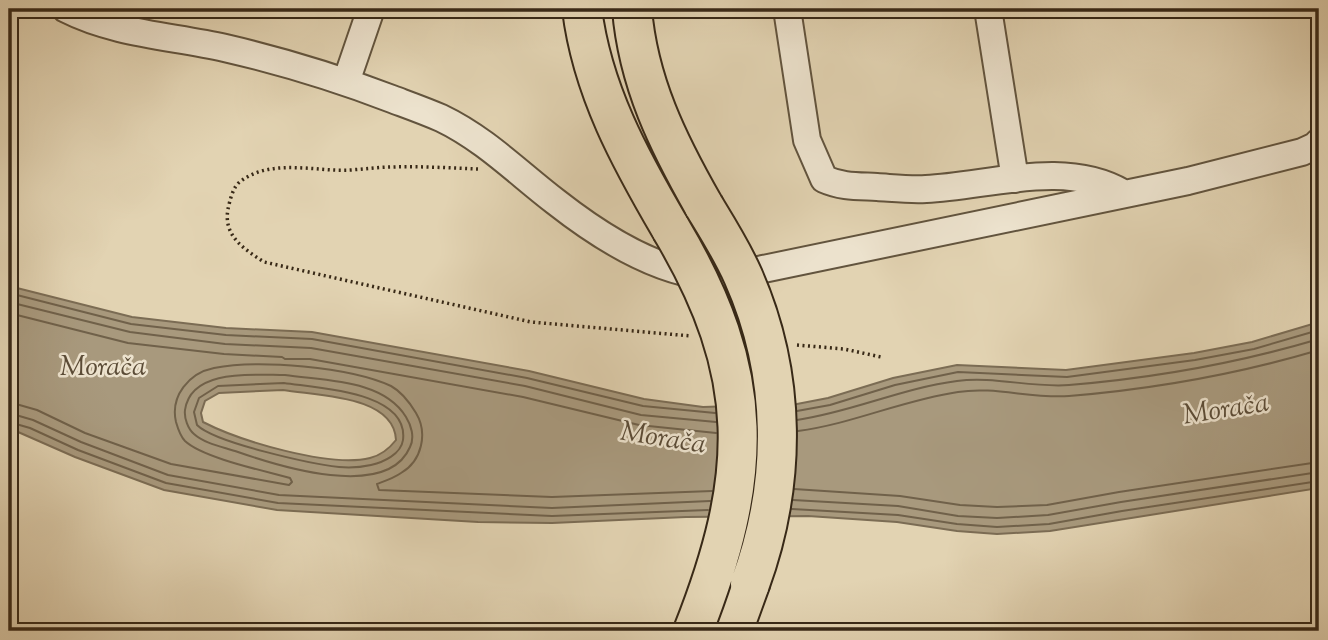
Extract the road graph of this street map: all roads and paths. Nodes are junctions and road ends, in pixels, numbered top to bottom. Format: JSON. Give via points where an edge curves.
{"nodes":[{"id":1,"x":66,"y":9,"type":"edge"},
{"id":2,"x":371,"y":9,"type":"edge"},
{"id":3,"x":582,"y":9,"type":"edge"},
{"id":4,"x":632,"y":9,"type":"edge"},
{"id":5,"x":787,"y":9,"type":"edge"},
{"id":6,"x":988,"y":9,"type":"edge"},
{"id":7,"x":346,"y":82,"type":"junction"},
{"id":8,"x":1319,"y":142,"type":"edge"},
{"id":9,"x":517,"y":169,"type":"junction"},
{"id":10,"x":1015,"y":179,"type":"junction"},
{"id":11,"x":1123,"y":193,"type":"junction"},
{"id":12,"x":695,"y":337,"type":"dead end"},
{"id":13,"x":790,"y":345,"type":"dead end"},
{"id":14,"x":881,"y":357,"type":"dead end"},
{"id":15,"x":693,"y":631,"type":"edge"},
{"id":16,"x":733,"y":631,"type":"edge"}],
"edges":[{"from":1,"to":7,"type":"street","via":[[103,24],[225,48]]},
{"from":2,"to":7,"type":"street"},
{"from":3,"to":15,"type":"highway","bridge":true,"via":[[606,106],[628,154],[696,272],[719,326],[732,374],[738,430],[730,519]]},
{"from":4,"to":16,"type":"highway","bridge":true,"via":[[639,60],[655,111],[674,154],[734,258],[769,354],[776,402],[777,468],[769,524]]},
{"from":5,"to":10,"type":"street","via":[[807,140],[824,179],[840,186],[925,189]]},
{"from":6,"to":10,"type":"street"},
{"from":7,"to":9,"type":"street","via":[[439,117]]},
{"from":8,"to":11,"type":"street","via":[[1302,152]]},
{"from":9,"to":11,"type":"street","via":[[603,235],[649,260],[708,276],[734,275]]},
{"from":9,"to":12,"type":"path","via":[[270,169],[238,182],[230,198],[228,223],[232,237],[264,262],[531,322]]},
{"from":10,"to":11,"type":"street","via":[[1079,178],[1105,183]]},
{"from":13,"to":14,"type":"path"}]}
